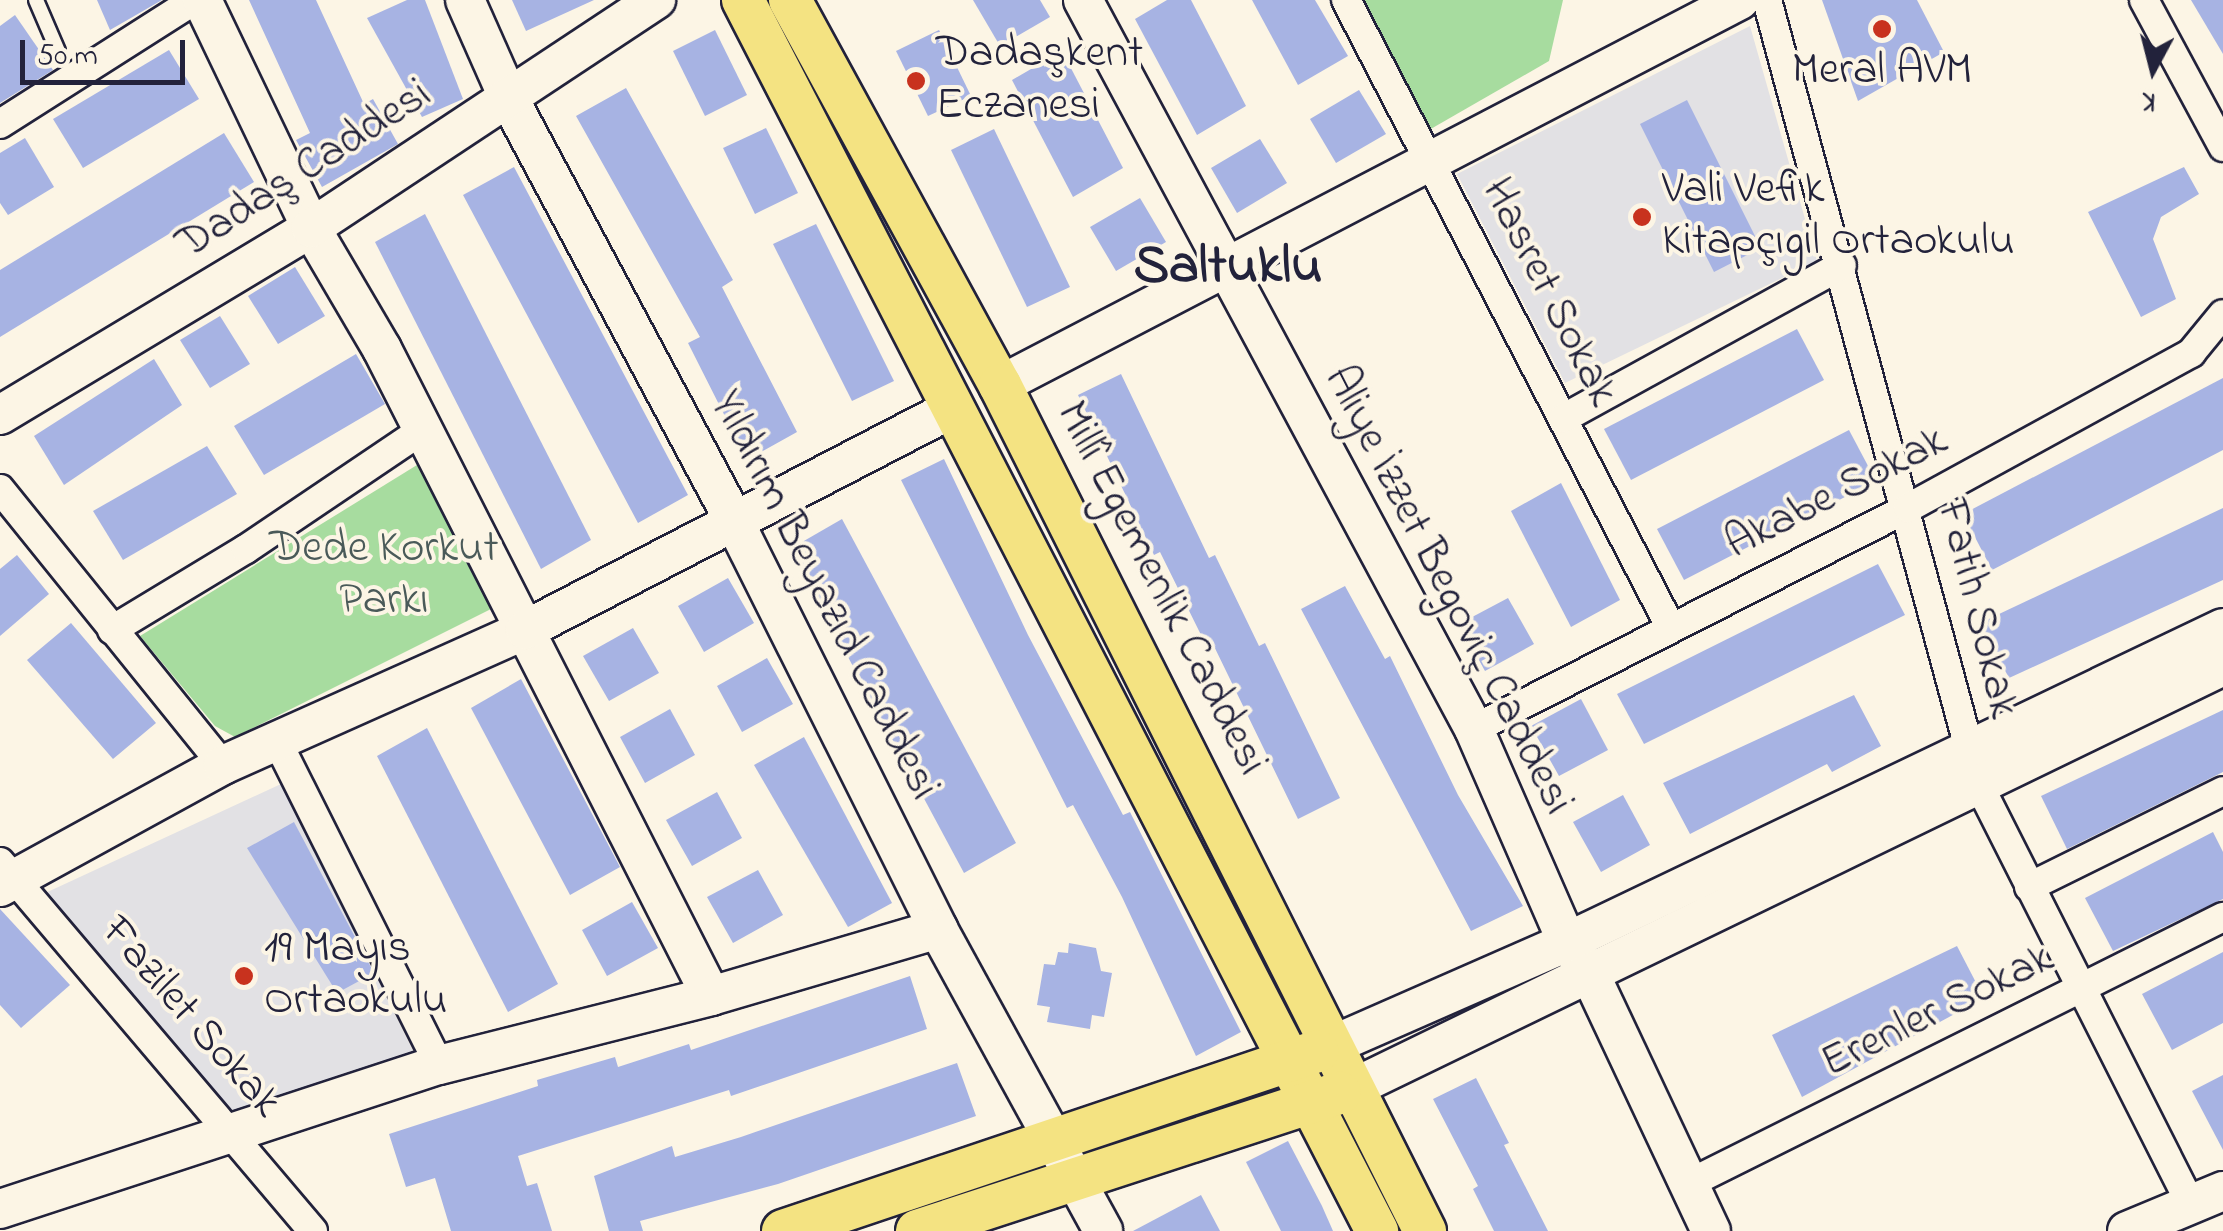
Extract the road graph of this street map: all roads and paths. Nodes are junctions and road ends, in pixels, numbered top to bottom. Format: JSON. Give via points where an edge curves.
{"nodes":[{"id":1,"x":36,"y":0,"type":"edge"},
{"id":2,"x":198,"y":0,"type":"edge"},
{"id":3,"x":465,"y":0,"type":"edge"},
{"id":4,"x":656,"y":0,"type":"edge"},
{"id":5,"x":743,"y":0,"type":"edge"},
{"id":6,"x":790,"y":0,"type":"edge"},
{"id":7,"x":1083,"y":0,"type":"edge"},
{"id":8,"x":1346,"y":0,"type":"edge"},
{"id":9,"x":1740,"y":0,"type":"edge"},
{"id":10,"x":1767,"y":0,"type":"edge"},
{"id":11,"x":2144,"y":0,"type":"edge"},
{"id":12,"x":58,"y":51,"type":"dead end"},
{"id":13,"x":508,"y":97,"type":"junction"},
{"id":14,"x":0,"y":124,"type":"edge"},
{"id":15,"x":2223,"y":147,"type":"edge"},
{"id":16,"x":1435,"y":164,"type":"junction"},
{"id":17,"x":311,"y":228,"type":"junction"},
{"id":18,"x":1842,"y":265,"type":"junction"},
{"id":19,"x":1224,"y":267,"type":"junction"},
{"id":20,"x":2223,"y":314,"type":"edge"},
{"id":21,"x":1000,"y":385,"type":"junction"},
{"id":22,"x":953,"y":408,"type":"junction"},
{"id":23,"x":0,"y":415,"type":"edge"},
{"id":24,"x":1564,"y":418,"type":"junction"},
{"id":25,"x":424,"y":429,"type":"junction"},
{"id":26,"x":0,"y":489,"type":"edge"},
{"id":27,"x":1908,"y":508,"type":"junction"},
{"id":28,"x":736,"y":524,"type":"junction"},
{"id":29,"x":1670,"y":626,"type":"junction"},
{"id":30,"x":2223,"y":628,"type":"edge"},
{"id":31,"x":112,"y":630,"type":"junction"},
{"id":32,"x":525,"y":630,"type":"junction"},
{"id":33,"x":2223,"y":666,"type":"edge"},
{"id":34,"x":1474,"y":729,"type":"junction"},
{"id":35,"x":278,"y":744,"type":"junction"},
{"id":36,"x":224,"y":765,"type":"junction"},
{"id":37,"x":1974,"y":769,"type":"junction"},
{"id":38,"x":2223,"y":790,"type":"edge"},
{"id":39,"x":5,"y":875,"type":"edge"},
{"id":40,"x":2029,"y":887,"type":"junction"},
{"id":41,"x":2223,"y":917,"type":"edge"},
{"id":42,"x":938,"y":929,"type":"junction"},
{"id":43,"x":1566,"y":942,"type":"junction"},
{"id":44,"x":1590,"y":974,"type":"junction"},
{"id":45,"x":2080,"y":990,"type":"junction"},
{"id":46,"x":711,"y":996,"type":"junction"},
{"id":47,"x":1335,"y":1044,"type":"junction"},
{"id":48,"x":1292,"y":1061,"type":"junction"},
{"id":49,"x":440,"y":1064,"type":"junction"},
{"id":50,"x":1355,"y":1087,"type":"junction"},
{"id":51,"x":1314,"y":1102,"type":"junction"},
{"id":52,"x":233,"y":1132,"type":"junction"},
{"id":53,"x":1057,"y":1139,"type":"junction"},
{"id":54,"x":1080,"y":1179,"type":"junction"},
{"id":55,"x":1690,"y":1183,"type":"junction"},
{"id":56,"x":2207,"y":1198,"type":"edge"},
{"id":57,"x":0,"y":1209,"type":"edge"},
{"id":58,"x":314,"y":1231,"type":"edge"},
{"id":59,"x":784,"y":1231,"type":"edge"},
{"id":60,"x":918,"y":1231,"type":"edge"},
{"id":61,"x":1104,"y":1231,"type":"edge"},
{"id":62,"x":1377,"y":1231,"type":"edge"},
{"id":63,"x":1425,"y":1231,"type":"edge"},
{"id":64,"x":1711,"y":1231,"type":"edge"},
{"id":65,"x":2127,"y":1231,"type":"edge"}],
"edges":[{"from":1,"to":12,"type":"lane"},
{"from":2,"to":14,"type":"street"},
{"from":2,"to":17,"type":"street"},
{"from":3,"to":13,"type":"street","name":"Yıldırım Beyazıd Caddesi"},
{"from":4,"to":13,"type":"street","name":"Dadaş Caddesi"},
{"from":5,"to":22,"type":"main road"},
{"from":6,"to":21,"type":"main road","name":"Millî Egemenlik Caddesi"},
{"from":7,"to":19,"type":"street","name":"Aliye İzzet Begoviç Caddesi"},
{"from":8,"to":16,"type":"street","name":"Hasret Sokak"},
{"from":9,"to":16,"type":"street"},
{"from":10,"to":18,"type":"street","name":"Fatih Sokak"},
{"from":11,"to":15,"type":"street"},
{"from":13,"to":17,"type":"street","name":"Dadaş Caddesi"},
{"from":13,"to":28,"type":"street","name":"Yıldırım Beyazıd Caddesi"},
{"from":16,"to":19,"type":"street"},
{"from":16,"to":24,"type":"street","name":"Hasret Sokak"},
{"from":17,"to":23,"type":"street","name":"Dadaş Caddesi"},
{"from":17,"to":25,"type":"street"},
{"from":18,"to":24,"type":"street"},
{"from":18,"to":27,"type":"street","name":"Fatih Sokak"},
{"from":19,"to":21,"type":"street"},
{"from":19,"to":34,"type":"street","name":"Aliye İzzet Begoviç Caddesi"},
{"from":20,"to":27,"type":"street","name":"Akabe Sokak","via":[[2191,354]]},
{"from":21,"to":47,"type":"main road","name":"Millî Egemenlik Caddesi"},
{"from":22,"to":28,"type":"street"},
{"from":22,"to":48,"type":"main road"},
{"from":24,"to":29,"type":"street","name":"Hasret Sokak"},
{"from":25,"to":31,"type":"street","via":[[246,550]]},
{"from":25,"to":32,"type":"street"},
{"from":26,"to":31,"type":"street"},
{"from":27,"to":29,"type":"street","name":"Akabe Sokak"},
{"from":27,"to":37,"type":"street","name":"Fatih Sokak"},
{"from":28,"to":32,"type":"street"},
{"from":28,"to":42,"type":"street","name":"Yıldırım Beyazıd Caddesi"},
{"from":29,"to":34,"type":"street","name":"Akabe Sokak"},
{"from":30,"to":37,"type":"street"},
{"from":31,"to":36,"type":"street"},
{"from":32,"to":35,"type":"street"},
{"from":32,"to":46,"type":"street"},
{"from":33,"to":37,"type":"street"},
{"from":34,"to":43,"type":"street","name":"Aliye İzzet Begoviç Caddesi"},
{"from":35,"to":36,"type":"street"},
{"from":35,"to":49,"type":"street"},
{"from":36,"to":39,"type":"street"},
{"from":37,"to":40,"type":"street","name":"Fatih Sokak"},
{"from":37,"to":43,"type":"street"},
{"from":37,"to":44,"type":"street"},
{"from":38,"to":40,"type":"street"},
{"from":39,"to":52,"type":"street","name":"Fazilet Sokak"},
{"from":40,"to":45,"type":"street","name":"Fatih Sokak"},
{"from":41,"to":45,"type":"street","name":"Erenler Sokak"},
{"from":42,"to":46,"type":"street"},
{"from":42,"to":53,"type":"street","name":"Yıldırım Beyazıd Caddesi"},
{"from":43,"to":44,"type":"street","name":"Aliye İzzet Begoviç Caddesi"},
{"from":43,"to":47,"type":"street"},
{"from":44,"to":50,"type":"street"},
{"from":44,"to":55,"type":"street","name":"Aliye İzzet Begoviç Caddesi"},
{"from":45,"to":55,"type":"street","name":"Erenler Sokak"},
{"from":45,"to":56,"type":"street","name":"Fatih Sokak"},
{"from":46,"to":49,"type":"street"},
{"from":47,"to":48,"type":"main road"},
{"from":47,"to":50,"type":"main road","name":"Millî Egemenlik Caddesi"},
{"from":48,"to":51,"type":"main road"},
{"from":48,"to":53,"type":"main road"},
{"from":49,"to":52,"type":"street"},
{"from":50,"to":51,"type":"main road"},
{"from":50,"to":63,"type":"main road","name":"Millî Egemenlik Caddesi"},
{"from":51,"to":54,"type":"main road"},
{"from":51,"to":62,"type":"main road"},
{"from":52,"to":57,"type":"street"},
{"from":52,"to":58,"type":"street","name":"Fazilet Sokak"},
{"from":53,"to":54,"type":"street","name":"Yıldırım Beyazıd Caddesi"},
{"from":53,"to":59,"type":"main road"},
{"from":54,"to":60,"type":"main road"},
{"from":54,"to":61,"type":"street","name":"Yıldırım Beyazıd Caddesi"},
{"from":55,"to":64,"type":"street","name":"Aliye İzzet Begoviç Caddesi"},
{"from":56,"to":65,"type":"street"}]}
